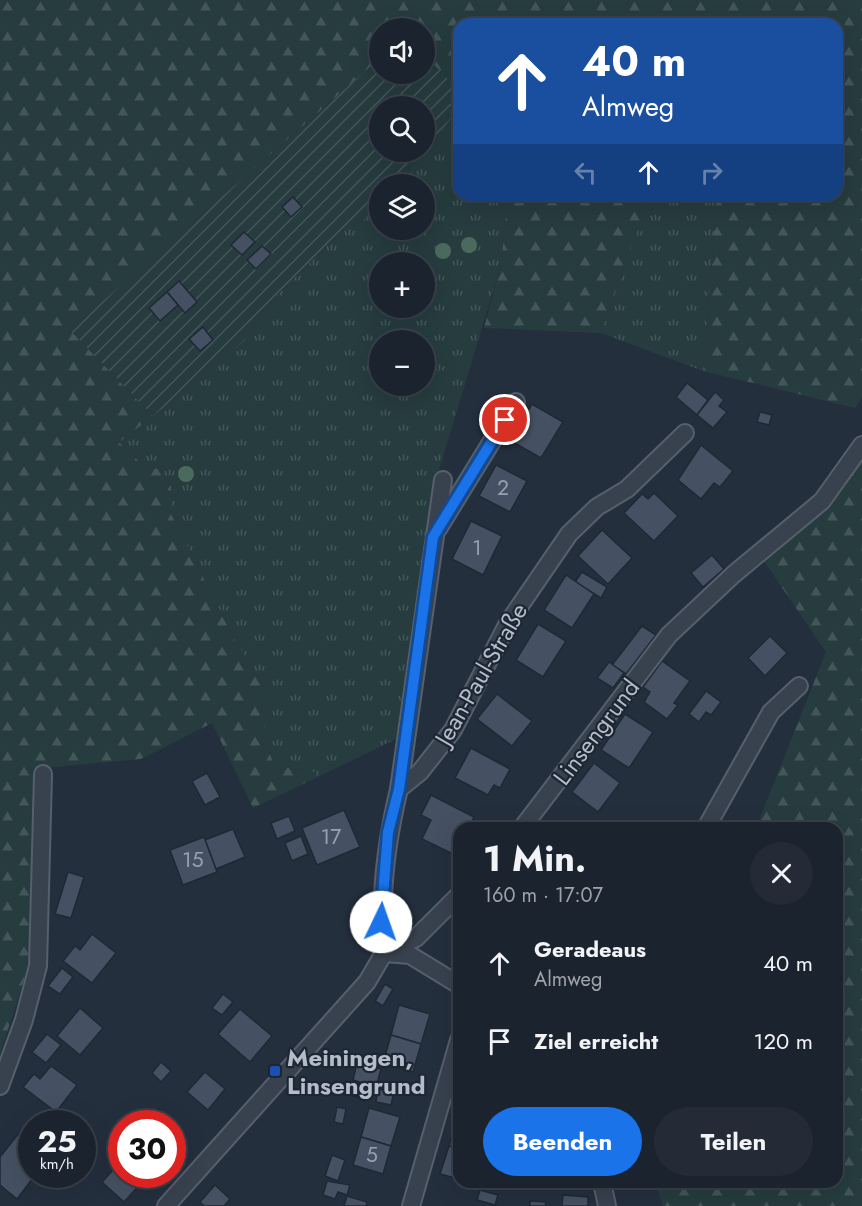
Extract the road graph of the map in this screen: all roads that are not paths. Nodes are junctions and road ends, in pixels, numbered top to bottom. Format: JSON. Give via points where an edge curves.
{"nodes":[{"id":1,"x":516,"y":402,"type":"dead end"},
{"id":2,"x":685,"y":433,"type":"dead end"},
{"id":3,"x":862,"y":445,"type":"edge"},
{"id":4,"x":443,"y":480,"type":"dead end"},
{"id":5,"x":433,"y":537,"type":"junction"},
{"id":6,"x":798,"y":686,"type":"dead end"},
{"id":7,"x":43,"y":774,"type":"dead end"},
{"id":8,"x":399,"y":789,"type":"junction"},
{"id":9,"x":527,"y":822,"type":"edge"},
{"id":10,"x":709,"y":822,"type":"edge"},
{"id":11,"x":453,"y":902,"type":"edge"},
{"id":12,"x":384,"y":952,"type":"junction"},
{"id":13,"x":453,"y":981,"type":"edge"},
{"id":14,"x":453,"y":1061,"type":"edge"},
{"id":15,"x":0,"y":1086,"type":"edge"},
{"id":16,"x":603,"y":1188,"type":"edge"},
{"id":17,"x":166,"y":1206,"type":"edge"},
{"id":18,"x":411,"y":1206,"type":"edge"},
{"id":19,"x":607,"y":1206,"type":"edge"}],
"edges":[{"from":1,"to":5,"type":"street"},
{"from":2,"to":8,"type":"street","name":"Jean-Paul-Straße","via":[[627,489],[597,507],[568,534],[508,623],[453,730],[420,772]]},
{"from":3,"to":9,"type":"street","name":"Linsengrund","via":[[822,501],[734,574],[669,635]]},
{"from":4,"to":5,"type":"street"},
{"from":5,"to":8,"type":"street"},
{"from":6,"to":10,"type":"street","via":[[771,712]]},
{"from":7,"to":15,"type":"street","via":[[38,966]]},
{"from":8,"to":12,"type":"street","via":[[384,868]]},
{"from":11,"to":12,"type":"street","via":[[416,938]]},
{"from":12,"to":13,"type":"street","via":[[410,955]]},
{"from":12,"to":17,"type":"street","via":[[367,982]]},
{"from":14,"to":18,"type":"street"},
{"from":16,"to":19,"type":"street"}]}
